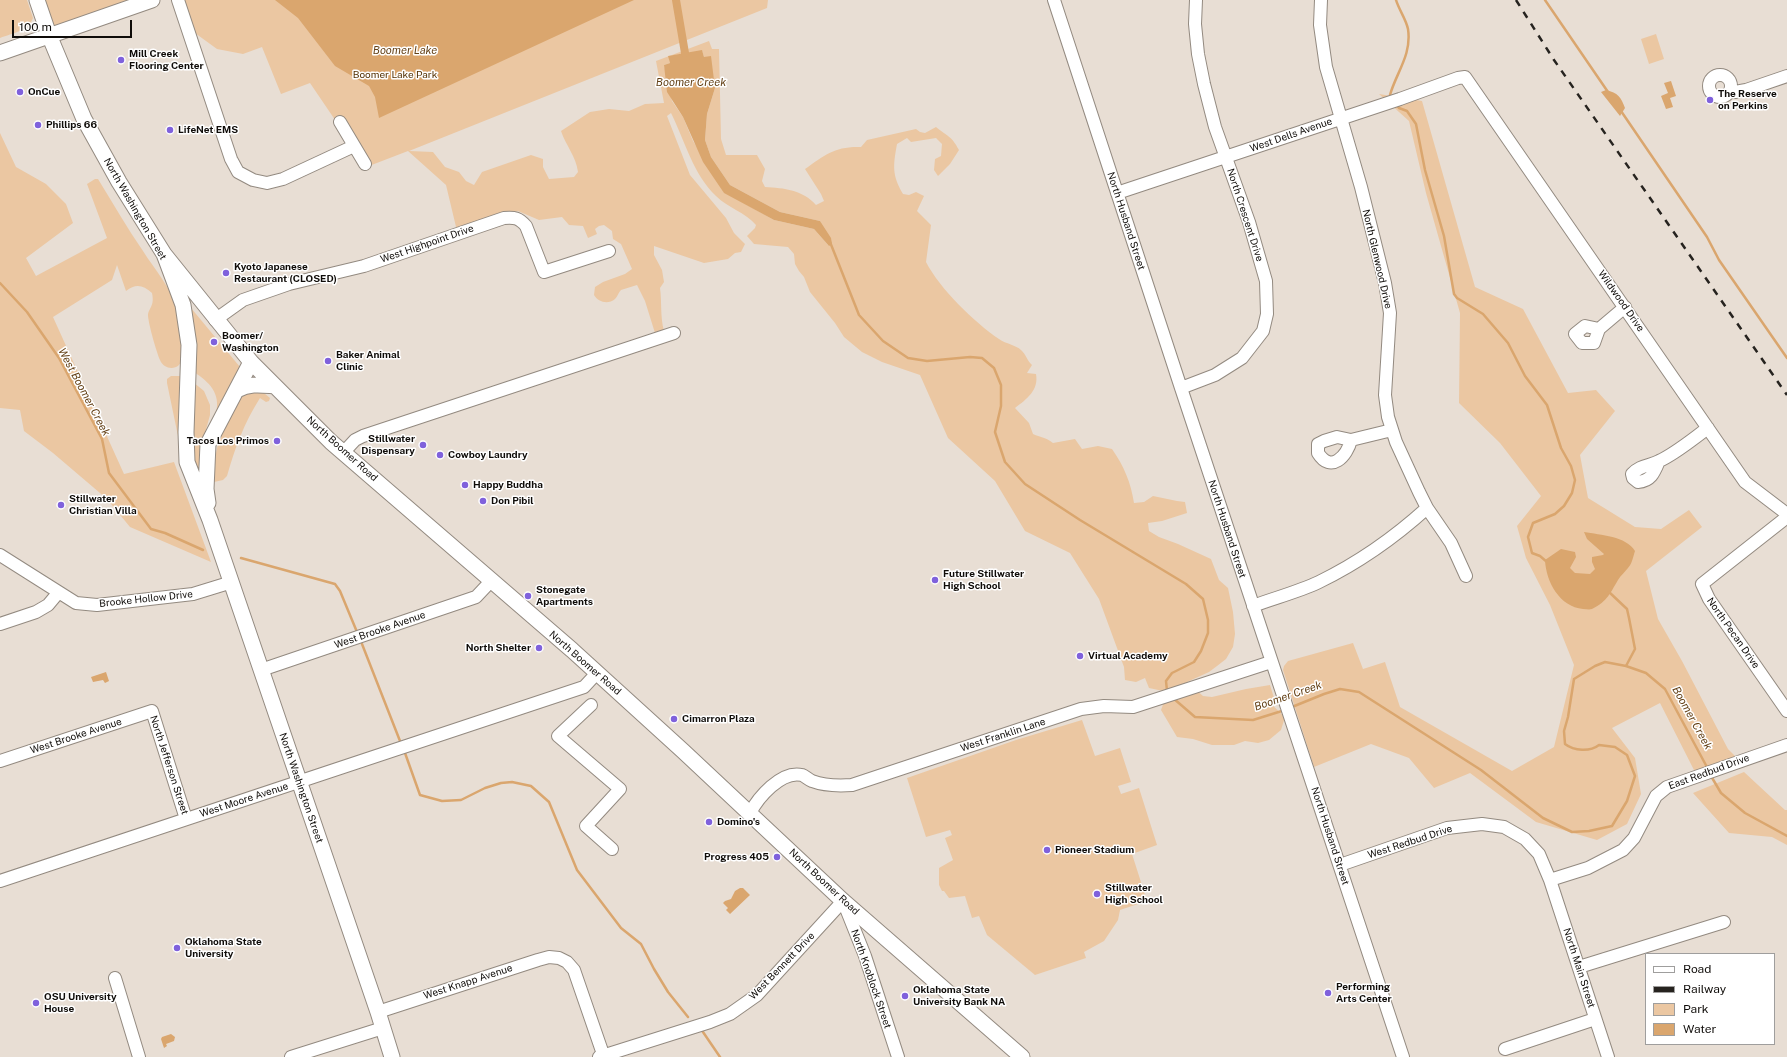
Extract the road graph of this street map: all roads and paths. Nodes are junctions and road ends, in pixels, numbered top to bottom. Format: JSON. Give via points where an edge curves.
{"nodes":[{"id":1,"x":37,"y":0,"type":"edge"},
{"id":2,"x":152,"y":0,"type":"edge"},
{"id":3,"x":178,"y":0,"type":"edge"},
{"id":4,"x":1054,"y":0,"type":"edge"},
{"id":5,"x":1196,"y":0,"type":"edge"},
{"id":6,"x":1321,"y":0,"type":"edge"},
{"id":7,"x":127,"y":4,"type":"edge"},
{"id":8,"x":49,"y":35,"type":"junction"},
{"id":9,"x":0,"y":53,"type":"edge"},
{"id":10,"x":1787,"y":76,"type":"edge"},
{"id":11,"x":1465,"y":77,"type":"joint"},
{"id":12,"x":1731,"y":89,"type":"dead end"},
{"id":13,"x":1341,"y":118,"type":"junction"},
{"id":14,"x":340,"y":122,"type":"dead end"},
{"id":15,"x":354,"y":146,"type":"junction"},
{"id":16,"x":1225,"y":157,"type":"junction"},
{"id":17,"x":365,"y":164,"type":"dead end"},
{"id":18,"x":1117,"y":193,"type":"junction"},
{"id":19,"x":610,"y":251,"type":"dead end"},
{"id":20,"x":164,"y":254,"type":"junction"},
{"id":21,"x":1625,"y":307,"type":"junction"},
{"id":22,"x":215,"y":320,"type":"junction"},
{"id":23,"x":1600,"y":330,"type":"dead end"},
{"id":24,"x":674,"y":333,"type":"dead end"},
{"id":25,"x":251,"y":362,"type":"junction"},
{"id":26,"x":275,"y":386,"type":"junction"},
{"id":27,"x":1181,"y":388,"type":"junction"},
{"id":28,"x":237,"y":390,"type":"junction"},
{"id":29,"x":1708,"y":428,"type":"junction"},
{"id":30,"x":1392,"y":430,"type":"junction"},
{"id":31,"x":1351,"y":440,"type":"dead end"},
{"id":32,"x":343,"y":453,"type":"junction"},
{"id":33,"x":1659,"y":462,"type":"dead end"},
{"id":34,"x":1427,"y":508,"type":"junction"},
{"id":35,"x":1787,"y":514,"type":"edge"},
{"id":36,"x":1787,"y":517,"type":"edge"},
{"id":37,"x":210,"y":520,"type":"junction"},
{"id":38,"x":0,"y":555,"type":"edge"},
{"id":39,"x":1466,"y":576,"type":"dead end"},
{"id":40,"x":492,"y":580,"type":"junction"},
{"id":41,"x":232,"y":582,"type":"junction"},
{"id":42,"x":58,"y":593,"type":"junction"},
{"id":43,"x":1253,"y":606,"type":"junction"},
{"id":44,"x":0,"y":624,"type":"edge"},
{"id":45,"x":1271,"y":662,"type":"junction"},
{"id":46,"x":261,"y":670,"type":"junction"},
{"id":47,"x":597,"y":673,"type":"junction"},
{"id":48,"x":591,"y":705,"type":"dead end"},
{"id":49,"x":152,"y":711,"type":"joint"},
{"id":50,"x":1787,"y":711,"type":"edge"},
{"id":51,"x":1787,"y":745,"type":"edge"},
{"id":52,"x":0,"y":761,"type":"edge"},
{"id":53,"x":298,"y":782,"type":"junction"},
{"id":54,"x":750,"y":813,"type":"junction"},
{"id":55,"x":186,"y":819,"type":"junction"},
{"id":56,"x":612,"y":850,"type":"dead end"},
{"id":57,"x":1340,"y":865,"type":"junction"},
{"id":58,"x":1550,"y":880,"type":"junction"},
{"id":59,"x":0,"y":881,"type":"edge"},
{"id":60,"x":843,"y":901,"type":"junction"},
{"id":61,"x":1724,"y":922,"type":"dead end"},
{"id":62,"x":1579,"y":967,"type":"junction"},
{"id":63,"x":115,"y":978,"type":"dead end"},
{"id":64,"x":378,"y":1012,"type":"junction"},
{"id":65,"x":1595,"y":1019,"type":"junction"},
{"id":66,"x":383,"y":1028,"type":"junction"},
{"id":67,"x":1505,"y":1049,"type":"dead end"},
{"id":68,"x":602,"y":1056,"type":"edge"},
{"id":69,"x":139,"y":1057,"type":"edge"},
{"id":70,"x":291,"y":1057,"type":"edge"},
{"id":71,"x":392,"y":1057,"type":"edge"},
{"id":72,"x":898,"y":1057,"type":"edge"},
{"id":73,"x":1022,"y":1057,"type":"edge"},
{"id":74,"x":1403,"y":1057,"type":"edge"},
{"id":75,"x":1608,"y":1057,"type":"edge"}],
"edges":[{"from":1,"to":8,"type":"main road","name":"North Washington Street"},
{"from":2,"to":7,"type":"main road"},
{"from":3,"to":15,"type":"street","via":[[231,159],[238,172],[253,180],[267,183],[283,179]]},
{"from":4,"to":18,"type":"street","name":"North Husband Street"},
{"from":5,"to":16,"type":"street","name":"North Crescent Drive","via":[[1198,54]]},
{"from":6,"to":13,"type":"street","name":"North Glenwood Drive","via":[[1320,25],[1326,67]]},
{"from":7,"to":8,"type":"main road"},
{"from":8,"to":9,"type":"main road"},
{"from":8,"to":20,"type":"main road","name":"North Washington Street","via":[[84,119],[119,182]]},
{"from":10,"to":12,"type":"street","via":[[1746,90],[1735,92]]},
{"from":11,"to":13,"type":"street","name":"West Dells Avenue"},
{"from":11,"to":21,"type":"street","name":"Wildwood Drive"},
{"from":13,"to":16,"type":"street","name":"West Dells Avenue"},
{"from":13,"to":30,"type":"street","name":"North Glenwood Drive","via":[[1385,283],[1390,313],[1385,395]]},
{"from":14,"to":15,"type":"street"},
{"from":15,"to":17,"type":"street"},
{"from":16,"to":18,"type":"street","name":"West Dells Avenue"},
{"from":16,"to":27,"type":"street","name":"North Crescent Drive","via":[[1249,222],[1266,281],[1267,314],[1263,331],[1242,358],[1215,375]]},
{"from":18,"to":27,"type":"street","name":"North Husband Street"},
{"from":19,"to":22,"type":"street","name":"West Highpoint Drive","via":[[544,272],[521,219],[504,218],[364,266],[289,284],[243,300]]},
{"from":20,"to":22,"type":"main road","name":"North Boomer Road"},
{"from":20,"to":37,"type":"main road","name":"North Washington Street","via":[[183,305],[189,345],[187,462]]},
{"from":21,"to":23,"type":"street"},
{"from":21,"to":29,"type":"street","name":"Wildwood Drive"},
{"from":22,"to":25,"type":"main road","name":"North Boomer Road"},
{"from":24,"to":32,"type":"street","via":[[363,436],[355,440]]},
{"from":25,"to":26,"type":"main road","name":"North Boomer Road"},
{"from":25,"to":28,"type":"main road","name":"North Washington Street"},
{"from":26,"to":28,"type":"main road","via":[[253,384]]},
{"from":26,"to":32,"type":"main road","name":"North Boomer Road"},
{"from":27,"to":43,"type":"street","name":"North Husband Street"},
{"from":28,"to":37,"type":"main road","name":"North Washington Street","via":[[208,444],[206,489]]},
{"from":29,"to":33,"type":"street"},
{"from":29,"to":35,"type":"street","name":"Wildwood Drive","via":[[1745,482]]},
{"from":30,"to":31,"type":"street"},
{"from":30,"to":34,"type":"street","name":"North Glenwood Drive"},
{"from":32,"to":40,"type":"main road","name":"North Boomer Road"},
{"from":34,"to":39,"type":"street","name":"North Glenwood Drive","via":[[1451,543]]},
{"from":34,"to":43,"type":"street","via":[[1407,526],[1358,560],[1318,582]]},
{"from":36,"to":50,"type":"street","name":"North Pecan Drive","via":[[1702,584],[1709,599]]},
{"from":37,"to":41,"type":"main road","name":"North Washington Street"},
{"from":38,"to":42,"type":"street","name":"Brooke Hollow Drive"},
{"from":40,"to":46,"type":"street","name":"West Brooke Avenue","via":[[476,597]]},
{"from":40,"to":47,"type":"main road","name":"North Boomer Road"},
{"from":41,"to":42,"type":"street","name":"Brooke Hollow Drive","via":[[193,594],[97,605],[76,603]]},
{"from":41,"to":46,"type":"main road","name":"North Washington Street"},
{"from":42,"to":44,"type":"street","via":[[48,605],[36,612]]},
{"from":43,"to":45,"type":"street","name":"North Husband Street"},
{"from":45,"to":54,"type":"street","name":"West Franklin Lane","via":[[1133,707],[1104,706],[1081,709],[852,785],[834,786],[812,781],[802,775],[790,776],[777,781],[756,801]]},
{"from":45,"to":57,"type":"street","name":"North Husband Street"},
{"from":46,"to":53,"type":"main road","name":"North Washington Street"},
{"from":47,"to":53,"type":"street","name":"West Moore Avenue","via":[[584,687]]},
{"from":47,"to":54,"type":"main road","name":"North Boomer Road"},
{"from":48,"to":56,"type":"street","via":[[558,736],[620,789],[586,826]]},
{"from":49,"to":52,"type":"street","name":"West Brooke Avenue"},
{"from":49,"to":55,"type":"street","name":"North Jefferson Street"},
{"from":51,"to":58,"type":"street","name":"East Redbud Drive","via":[[1667,787],[1656,796],[1634,838],[1623,850],[1588,868]]},
{"from":53,"to":55,"type":"street","name":"West Moore Avenue"},
{"from":53,"to":64,"type":"main road","name":"North Washington Street"},
{"from":54,"to":60,"type":"main road","name":"North Boomer Road"},
{"from":55,"to":59,"type":"street","name":"West Moore Avenue"},
{"from":57,"to":58,"type":"street","name":"West Redbud Drive","via":[[1447,828],[1482,824],[1504,827],[1525,839],[1539,854]]},
{"from":57,"to":74,"type":"street","name":"North Husband Street"},
{"from":58,"to":62,"type":"street","name":"North Main Street"},
{"from":60,"to":68,"type":"street","name":"West Bennett Drive","via":[[757,995],[730,1014]]},
{"from":60,"to":72,"type":"street","name":"North Knoblock Street","via":[[865,956]]},
{"from":60,"to":73,"type":"main road","name":"North Boomer Road"},
{"from":61,"to":62,"type":"street"},
{"from":62,"to":65,"type":"street","name":"North Main Street"},
{"from":63,"to":69,"type":"street"},
{"from":64,"to":66,"type":"main road","name":"North Washington Street"},
{"from":64,"to":68,"type":"street","name":"West Knapp Avenue","via":[[544,958],[559,958],[574,970]]},
{"from":65,"to":67,"type":"street"},
{"from":65,"to":75,"type":"street","name":"North Main Street"},
{"from":66,"to":70,"type":"street"},
{"from":66,"to":71,"type":"main road","name":"North Washington Street"}]}
